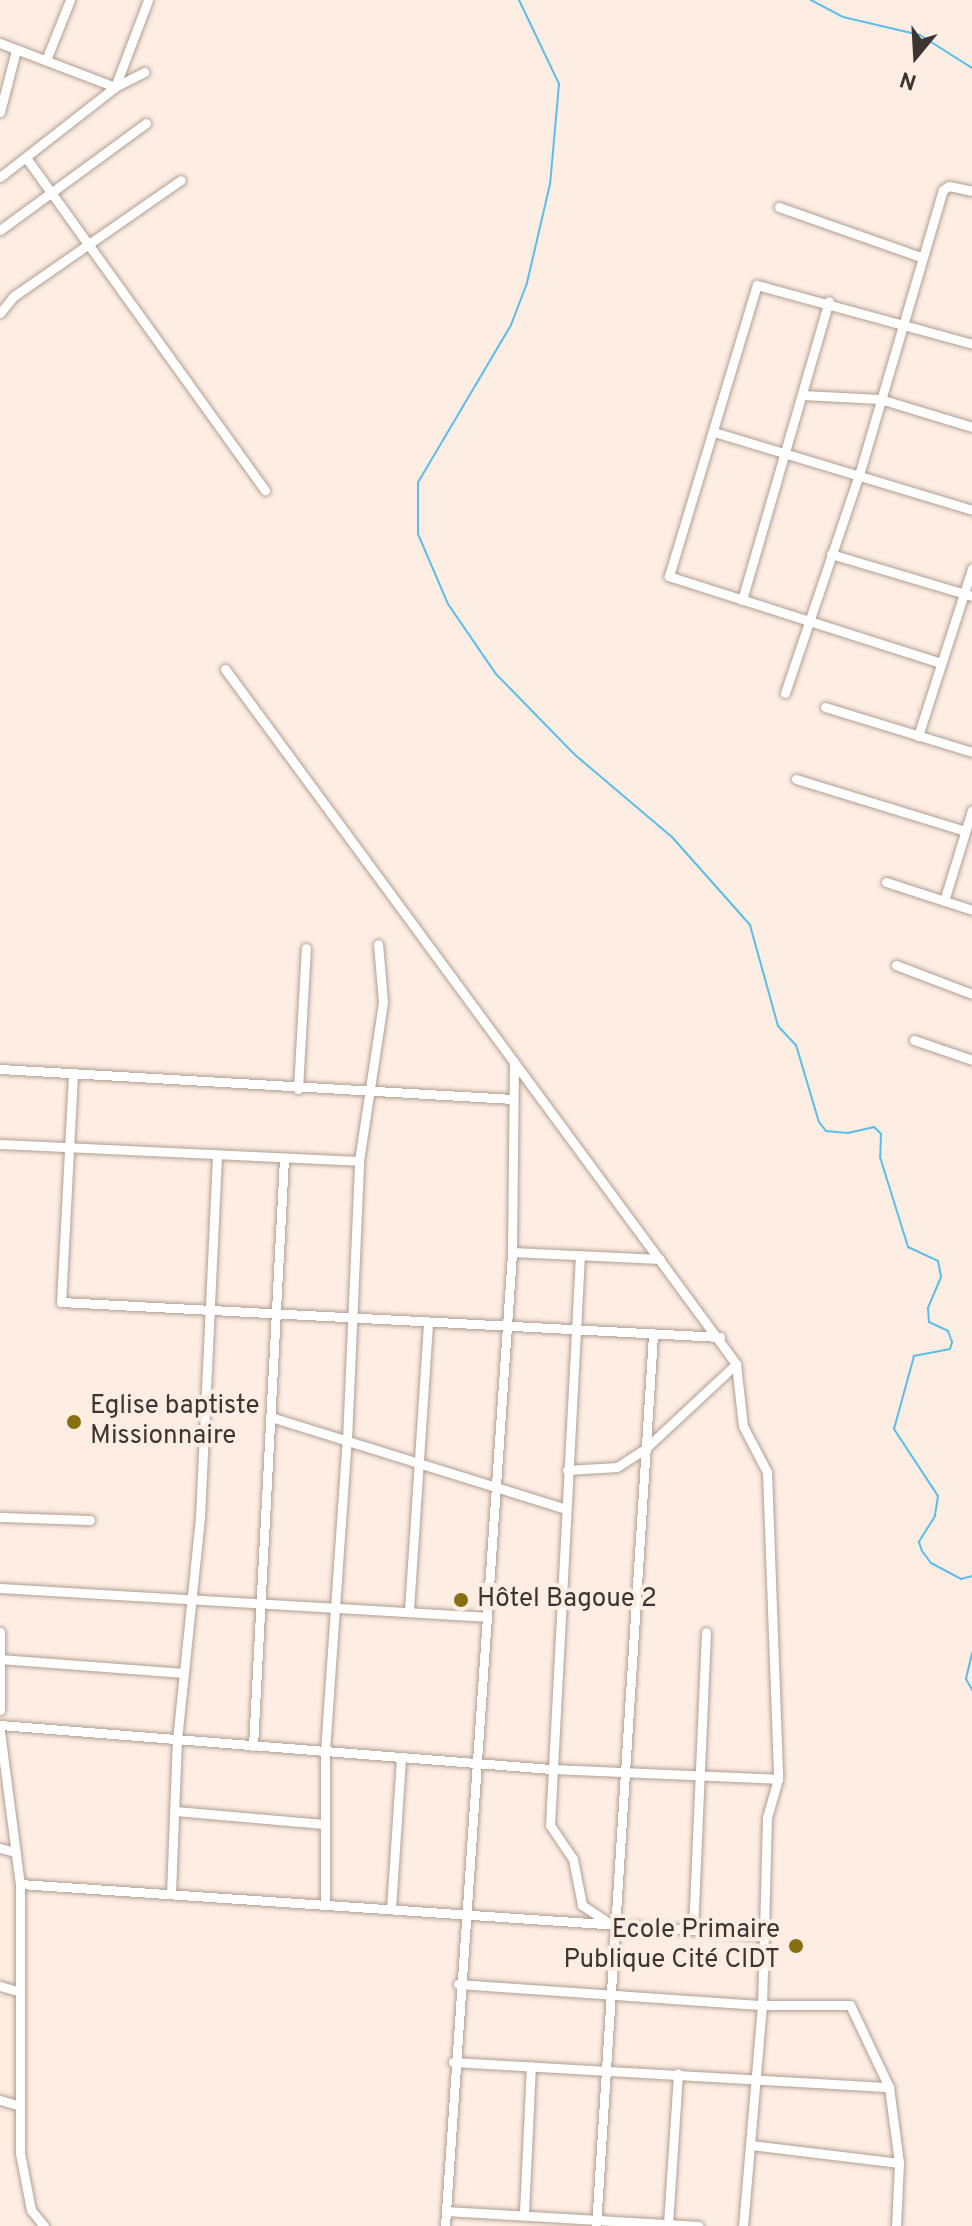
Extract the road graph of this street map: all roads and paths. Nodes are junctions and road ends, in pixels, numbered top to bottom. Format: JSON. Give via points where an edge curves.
{"nodes":[{"id":1,"x":70,"y":0,"type":"edge"},
{"id":2,"x":148,"y":0,"type":"edge"},
{"id":3,"x":0,"y":43,"type":"edge"},
{"id":4,"x":16,"y":50,"type":"junction"},
{"id":5,"x":46,"y":60,"type":"junction"},
{"id":6,"x":144,"y":72,"type":"dead end"},
{"id":7,"x":115,"y":87,"type":"junction"},
{"id":8,"x":0,"y":112,"type":"edge"},
{"id":9,"x":146,"y":123,"type":"dead end"},
{"id":10,"x":27,"y":159,"type":"junction"},
{"id":11,"x":0,"y":177,"type":"edge"},
{"id":12,"x":181,"y":180,"type":"dead end"},
{"id":13,"x":972,"y":191,"type":"edge"},
{"id":14,"x":51,"y":193,"type":"junction"},
{"id":15,"x":779,"y":207,"type":"dead end"},
{"id":16,"x":0,"y":230,"type":"edge"},
{"id":17,"x":86,"y":246,"type":"junction"},
{"id":18,"x":921,"y":257,"type":"junction"},
{"id":19,"x":829,"y":301,"type":"junction"},
{"id":20,"x":0,"y":313,"type":"edge"},
{"id":21,"x":904,"y":324,"type":"junction"},
{"id":22,"x":972,"y":344,"type":"edge"},
{"id":23,"x":802,"y":395,"type":"junction"},
{"id":24,"x":880,"y":399,"type":"junction"},
{"id":25,"x":972,"y":427,"type":"edge"},
{"id":26,"x":714,"y":432,"type":"junction"},
{"id":27,"x":788,"y":452,"type":"junction"},
{"id":28,"x":859,"y":475,"type":"junction"},
{"id":29,"x":265,"y":490,"type":"dead end"},
{"id":30,"x":972,"y":510,"type":"edge"},
{"id":31,"x":831,"y":554,"type":"junction"},
{"id":32,"x":972,"y":569,"type":"edge"},
{"id":33,"x":968,"y":594,"type":"edge"},
{"id":34,"x":742,"y":600,"type":"junction"},
{"id":35,"x":807,"y":621,"type":"junction"},
{"id":36,"x":941,"y":663,"type":"junction"},
{"id":37,"x":225,"y":669,"type":"dead end"},
{"id":38,"x":785,"y":693,"type":"dead end"},
{"id":39,"x":825,"y":707,"type":"dead end"},
{"id":40,"x":918,"y":736,"type":"junction"},
{"id":41,"x":972,"y":752,"type":"edge"},
{"id":42,"x":796,"y":779,"type":"dead end"},
{"id":43,"x":972,"y":810,"type":"edge"},
{"id":44,"x":965,"y":831,"type":"junction"},
{"id":45,"x":886,"y":882,"type":"dead end"},
{"id":46,"x":944,"y":901,"type":"junction"},
{"id":47,"x":972,"y":910,"type":"edge"},
{"id":48,"x":378,"y":944,"type":"dead end"},
{"id":49,"x":306,"y":948,"type":"dead end"},
{"id":50,"x":896,"y":965,"type":"dead end"},
{"id":51,"x":972,"y":994,"type":"edge"},
{"id":52,"x":914,"y":1040,"type":"dead end"},
{"id":53,"x":972,"y":1060,"type":"edge"},
{"id":54,"x":514,"y":1063,"type":"junction"},
{"id":55,"x":0,"y":1069,"type":"edge"},
{"id":56,"x":73,"y":1074,"type":"junction"},
{"id":57,"x":298,"y":1089,"type":"junction"},
{"id":58,"x":365,"y":1093,"type":"junction"},
{"id":59,"x":513,"y":1099,"type":"junction"},
{"id":60,"x":0,"y":1144,"type":"edge"},
{"id":61,"x":69,"y":1147,"type":"junction"},
{"id":62,"x":217,"y":1154,"type":"junction"},
{"id":63,"x":284,"y":1158,"type":"junction"},
{"id":64,"x":359,"y":1161,"type":"junction"},
{"id":65,"x":512,"y":1252,"type":"junction"},
{"id":66,"x":580,"y":1255,"type":"junction"},
{"id":67,"x":660,"y":1259,"type":"junction"},
{"id":68,"x":207,"y":1310,"type":"junction"},
{"id":69,"x":278,"y":1313,"type":"junction"},
{"id":70,"x":353,"y":1317,"type":"junction"},
{"id":71,"x":428,"y":1322,"type":"junction"},
{"id":72,"x":505,"y":1326,"type":"junction"},
{"id":73,"x":576,"y":1330,"type":"junction"},
{"id":74,"x":653,"y":1334,"type":"junction"},
{"id":75,"x":720,"y":1337,"type":"junction"},
{"id":76,"x":736,"y":1364,"type":"junction"},
{"id":77,"x":274,"y":1418,"type":"junction"},
{"id":78,"x":347,"y":1440,"type":"junction"},
{"id":79,"x":646,"y":1448,"type":"junction"},
{"id":80,"x":420,"y":1463,"type":"junction"},
{"id":81,"x":567,"y":1470,"type":"junction"},
{"id":82,"x":494,"y":1487,"type":"junction"},
{"id":83,"x":563,"y":1508,"type":"junction"},
{"id":84,"x":0,"y":1517,"type":"edge"},
{"id":85,"x":90,"y":1520,"type":"dead end"},
{"id":86,"x":0,"y":1588,"type":"edge"},
{"id":87,"x":191,"y":1599,"type":"junction"},
{"id":88,"x":262,"y":1602,"type":"junction"},
{"id":89,"x":336,"y":1605,"type":"junction"},
{"id":90,"x":409,"y":1610,"type":"junction"},
{"id":91,"x":485,"y":1617,"type":"junction"},
{"id":92,"x":0,"y":1632,"type":"edge"},
{"id":93,"x":706,"y":1632,"type":"dead end"},
{"id":94,"x":1,"y":1659,"type":"edge"},
{"id":95,"x":182,"y":1673,"type":"junction"},
{"id":96,"x":0,"y":1710,"type":"edge"},
{"id":97,"x":0,"y":1728,"type":"edge"},
{"id":98,"x":177,"y":1740,"type":"junction"},
{"id":99,"x":253,"y":1746,"type":"junction"},
{"id":100,"x":325,"y":1751,"type":"junction"},
{"id":101,"x":401,"y":1757,"type":"junction"},
{"id":102,"x":475,"y":1763,"type":"junction"},
{"id":103,"x":551,"y":1769,"type":"junction"},
{"id":104,"x":626,"y":1773,"type":"junction"},
{"id":105,"x":699,"y":1776,"type":"junction"},
{"id":106,"x":778,"y":1779,"type":"junction"},
{"id":107,"x":2,"y":1785,"type":"edge"},
{"id":108,"x":174,"y":1811,"type":"junction"},
{"id":109,"x":324,"y":1824,"type":"junction"},
{"id":110,"x":0,"y":1848,"type":"edge"},
{"id":111,"x":15,"y":1852,"type":"junction"},
{"id":112,"x":20,"y":1884,"type":"junction"},
{"id":113,"x":171,"y":1894,"type":"junction"},
{"id":114,"x":325,"y":1904,"type":"junction"},
{"id":115,"x":391,"y":1909,"type":"junction"},
{"id":116,"x":464,"y":1914,"type":"junction"},
{"id":117,"x":612,"y":1924,"type":"junction"},
{"id":118,"x":693,"y":1930,"type":"junction"},
{"id":119,"x":765,"y":1935,"type":"junction"},
{"id":120,"x":458,"y":1984,"type":"junction"},
{"id":121,"x":0,"y":1986,"type":"edge"},
{"id":122,"x":17,"y":1991,"type":"junction"},
{"id":123,"x":611,"y":1994,"type":"junction"},
{"id":124,"x":762,"y":2005,"type":"junction"},
{"id":125,"x":453,"y":2062,"type":"junction"},
{"id":126,"x":531,"y":2066,"type":"junction"},
{"id":127,"x":603,"y":2070,"type":"junction"},
{"id":128,"x":678,"y":2073,"type":"junction"},
{"id":129,"x":756,"y":2081,"type":"junction"},
{"id":130,"x":889,"y":2087,"type":"junction"},
{"id":131,"x":0,"y":2100,"type":"edge"},
{"id":132,"x":17,"y":2105,"type":"junction"},
{"id":133,"x":751,"y":2145,"type":"junction"},
{"id":134,"x":899,"y":2163,"type":"junction"},
{"id":135,"x":446,"y":2211,"type":"junction"},
{"id":136,"x":524,"y":2213,"type":"junction"},
{"id":137,"x":596,"y":2223,"type":"edge"},
{"id":138,"x":668,"y":2224,"type":"junction"},
{"id":139,"x":44,"y":2226,"type":"edge"},
{"id":140,"x":445,"y":2226,"type":"edge"},
{"id":141,"x":699,"y":2226,"type":"edge"},
{"id":142,"x":743,"y":2226,"type":"edge"},
{"id":143,"x":896,"y":2226,"type":"edge"}],
"edges":[{"from":1,"to":5,"type":"street"},
{"from":2,"to":7,"type":"street"},
{"from":3,"to":4,"type":"street"},
{"from":4,"to":5,"type":"street"},
{"from":4,"to":8,"type":"street"},
{"from":5,"to":7,"type":"street"},
{"from":6,"to":7,"type":"street"},
{"from":7,"to":10,"type":"street"},
{"from":9,"to":14,"type":"street"},
{"from":10,"to":11,"type":"street"},
{"from":10,"to":14,"type":"street"},
{"from":12,"to":17,"type":"street"},
{"from":13,"to":18,"type":"street","via":[[949,186],[943,190]]},
{"from":14,"to":16,"type":"street"},
{"from":14,"to":17,"type":"street"},
{"from":15,"to":18,"type":"street"},
{"from":17,"to":20,"type":"street","via":[[14,296]]},
{"from":17,"to":29,"type":"street"},
{"from":18,"to":21,"type":"street"},
{"from":19,"to":21,"type":"street"},
{"from":19,"to":23,"type":"street"},
{"from":19,"to":26,"type":"street","via":[[757,285]]},
{"from":21,"to":22,"type":"street"},
{"from":21,"to":24,"type":"street"},
{"from":23,"to":24,"type":"street"},
{"from":23,"to":27,"type":"street"},
{"from":24,"to":25,"type":"street"},
{"from":24,"to":28,"type":"street"},
{"from":26,"to":27,"type":"street"},
{"from":26,"to":34,"type":"street","via":[[669,576]]},
{"from":27,"to":28,"type":"street"},
{"from":27,"to":34,"type":"street"},
{"from":28,"to":30,"type":"street"},
{"from":28,"to":31,"type":"street"},
{"from":31,"to":33,"type":"street"},
{"from":31,"to":35,"type":"street"},
{"from":32,"to":33,"type":"street"},
{"from":33,"to":36,"type":"street"},
{"from":34,"to":35,"type":"street"},
{"from":35,"to":36,"type":"street"},
{"from":35,"to":38,"type":"street"},
{"from":36,"to":40,"type":"street"},
{"from":37,"to":54,"type":"street"},
{"from":39,"to":40,"type":"street"},
{"from":40,"to":41,"type":"street"},
{"from":42,"to":44,"type":"street"},
{"from":43,"to":44,"type":"street"},
{"from":44,"to":46,"type":"street"},
{"from":45,"to":46,"type":"street"},
{"from":46,"to":47,"type":"street"},
{"from":48,"to":58,"type":"street","via":[[383,1002]]},
{"from":49,"to":57,"type":"street"},
{"from":50,"to":51,"type":"street"},
{"from":52,"to":53,"type":"street"},
{"from":54,"to":59,"type":"street"},
{"from":54,"to":67,"type":"street"},
{"from":55,"to":56,"type":"street"},
{"from":56,"to":57,"type":"street"},
{"from":56,"to":61,"type":"street"},
{"from":57,"to":58,"type":"street"},
{"from":58,"to":59,"type":"street"},
{"from":58,"to":64,"type":"street"},
{"from":59,"to":65,"type":"street"},
{"from":60,"to":61,"type":"street"},
{"from":61,"to":62,"type":"street"},
{"from":61,"to":68,"type":"street","via":[[61,1302]]},
{"from":62,"to":63,"type":"street"},
{"from":62,"to":68,"type":"street"},
{"from":63,"to":64,"type":"street"},
{"from":63,"to":69,"type":"street"},
{"from":64,"to":70,"type":"street"},
{"from":65,"to":66,"type":"street"},
{"from":65,"to":72,"type":"street"},
{"from":66,"to":67,"type":"street"},
{"from":66,"to":73,"type":"street"},
{"from":67,"to":75,"type":"street"},
{"from":68,"to":69,"type":"street"},
{"from":68,"to":87,"type":"street","via":[[200,1517]]},
{"from":69,"to":70,"type":"street"},
{"from":69,"to":77,"type":"street"},
{"from":70,"to":71,"type":"street"},
{"from":70,"to":78,"type":"street"},
{"from":71,"to":72,"type":"street"},
{"from":71,"to":80,"type":"street"},
{"from":72,"to":73,"type":"street"},
{"from":72,"to":82,"type":"street"},
{"from":73,"to":74,"type":"street"},
{"from":73,"to":81,"type":"street"},
{"from":74,"to":75,"type":"street"},
{"from":74,"to":79,"type":"street"},
{"from":75,"to":76,"type":"street"},
{"from":76,"to":79,"type":"street"},
{"from":76,"to":106,"type":"street","via":[[743,1426],[767,1472]]},
{"from":77,"to":78,"type":"street"},
{"from":77,"to":88,"type":"street"},
{"from":78,"to":80,"type":"street"},
{"from":78,"to":89,"type":"street"},
{"from":79,"to":81,"type":"street","via":[[617,1467]]},
{"from":79,"to":104,"type":"street"},
{"from":80,"to":82,"type":"street"},
{"from":80,"to":90,"type":"street"},
{"from":81,"to":83,"type":"street"},
{"from":82,"to":83,"type":"street"},
{"from":82,"to":91,"type":"street"},
{"from":83,"to":103,"type":"street"},
{"from":84,"to":85,"type":"street"},
{"from":86,"to":87,"type":"street"},
{"from":87,"to":88,"type":"street"},
{"from":87,"to":95,"type":"street"},
{"from":88,"to":89,"type":"street"},
{"from":88,"to":99,"type":"street"},
{"from":89,"to":90,"type":"street"},
{"from":89,"to":100,"type":"street"},
{"from":90,"to":91,"type":"street"},
{"from":91,"to":102,"type":"street"},
{"from":92,"to":94,"type":"street"},
{"from":93,"to":105,"type":"street"},
{"from":94,"to":95,"type":"street"},
{"from":94,"to":96,"type":"street"},
{"from":95,"to":98,"type":"street"},
{"from":97,"to":98,"type":"street"},
{"from":97,"to":107,"type":"street"},
{"from":98,"to":99,"type":"street"},
{"from":98,"to":108,"type":"street"},
{"from":99,"to":100,"type":"street"},
{"from":100,"to":101,"type":"street"},
{"from":100,"to":109,"type":"street"},
{"from":101,"to":102,"type":"street"},
{"from":101,"to":115,"type":"street"},
{"from":102,"to":103,"type":"street"},
{"from":102,"to":116,"type":"street"},
{"from":103,"to":104,"type":"street"},
{"from":103,"to":117,"type":"street","via":[[553,1832],[573,1859],[582,1905]]},
{"from":104,"to":105,"type":"street"},
{"from":104,"to":117,"type":"street"},
{"from":105,"to":106,"type":"street"},
{"from":105,"to":118,"type":"street"},
{"from":106,"to":119,"type":"street","via":[[767,1817]]},
{"from":107,"to":111,"type":"street"},
{"from":108,"to":109,"type":"street"},
{"from":108,"to":113,"type":"street"},
{"from":109,"to":114,"type":"street"},
{"from":110,"to":111,"type":"street"},
{"from":111,"to":112,"type":"street"},
{"from":112,"to":113,"type":"street"},
{"from":112,"to":122,"type":"street"},
{"from":113,"to":114,"type":"street"},
{"from":114,"to":115,"type":"street"},
{"from":115,"to":116,"type":"street"},
{"from":116,"to":117,"type":"street"},
{"from":116,"to":120,"type":"street"},
{"from":117,"to":118,"type":"street"},
{"from":117,"to":123,"type":"street"},
{"from":118,"to":119,"type":"street"},
{"from":119,"to":124,"type":"street"},
{"from":120,"to":123,"type":"street"},
{"from":120,"to":125,"type":"street"},
{"from":121,"to":122,"type":"street"},
{"from":122,"to":132,"type":"street"},
{"from":123,"to":124,"type":"street"},
{"from":123,"to":127,"type":"street"},
{"from":124,"to":129,"type":"street"},
{"from":124,"to":130,"type":"street","via":[[850,2005]]},
{"from":125,"to":126,"type":"street"},
{"from":125,"to":135,"type":"street"},
{"from":126,"to":127,"type":"street"},
{"from":126,"to":136,"type":"street"},
{"from":127,"to":128,"type":"street"},
{"from":127,"to":137,"type":"street"},
{"from":128,"to":129,"type":"street"},
{"from":128,"to":138,"type":"street"},
{"from":129,"to":130,"type":"street"},
{"from":129,"to":133,"type":"street"},
{"from":130,"to":134,"type":"street"},
{"from":131,"to":132,"type":"street"},
{"from":132,"to":139,"type":"street","via":[[31,2210]]},
{"from":133,"to":134,"type":"street"},
{"from":133,"to":142,"type":"street"},
{"from":134,"to":143,"type":"street"},
{"from":135,"to":136,"type":"street"},
{"from":135,"to":140,"type":"street"},
{"from":136,"to":137,"type":"street"},
{"from":137,"to":138,"type":"street"},
{"from":138,"to":141,"type":"street"}]}
